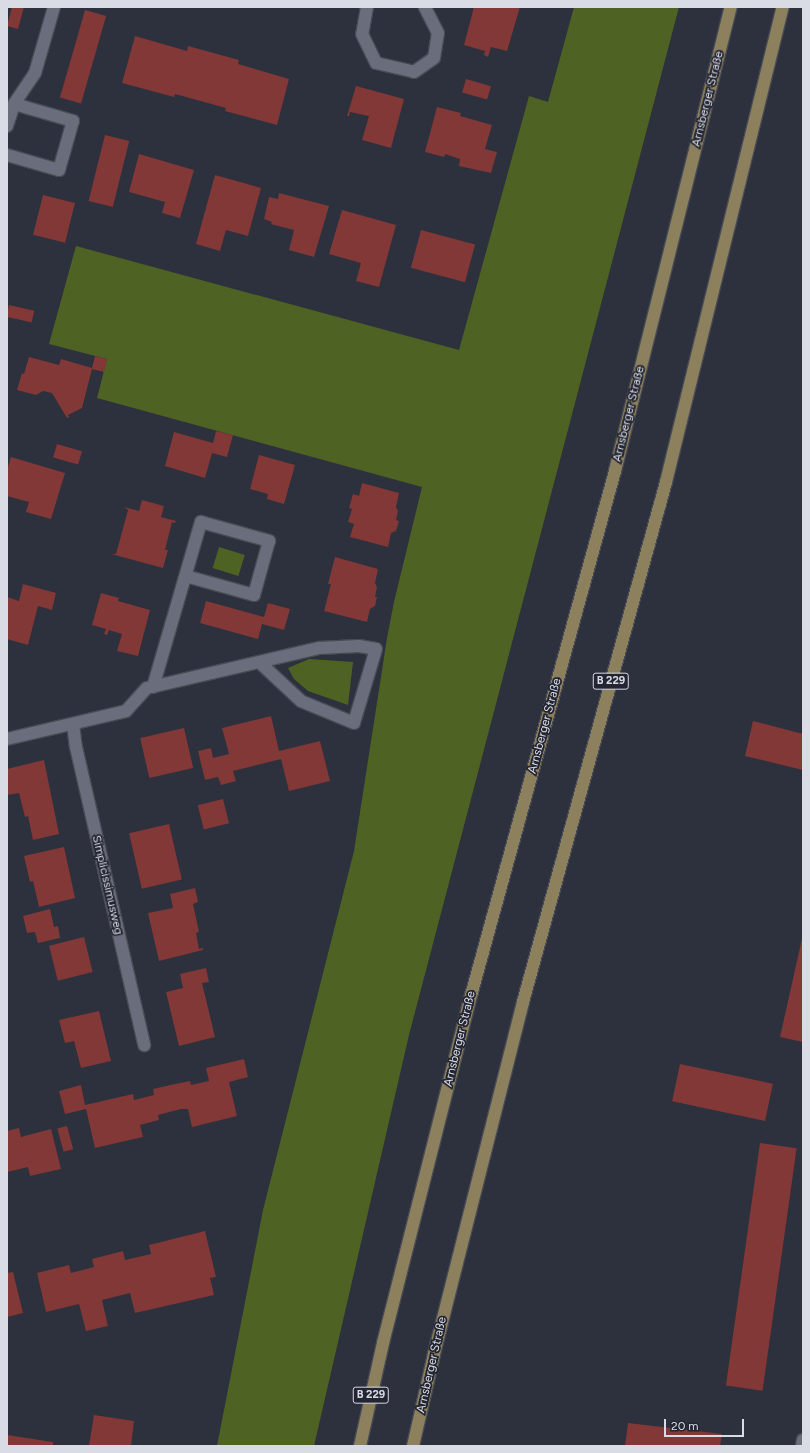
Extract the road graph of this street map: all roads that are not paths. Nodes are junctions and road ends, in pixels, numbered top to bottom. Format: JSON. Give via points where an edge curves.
{"nodes":[{"id":1,"x":54,"y":7,"type":"edge"},
{"id":2,"x":367,"y":7,"type":"edge"},
{"id":3,"x":425,"y":7,"type":"edge"},
{"id":4,"x":731,"y":7,"type":"edge"},
{"id":5,"x":783,"y":7,"type":"edge"},
{"id":6,"x":14,"y":104,"type":"junction"},
{"id":7,"x":7,"y":126,"type":"edge"},
{"id":8,"x":7,"y":155,"type":"edge"},
{"id":9,"x":186,"y":576,"type":"junction"},
{"id":10,"x":259,"y":662,"type":"junction"},
{"id":11,"x":153,"y":687,"type":"junction"},
{"id":12,"x":73,"y":724,"type":"junction"},
{"id":13,"x":7,"y":739,"type":"edge"},
{"id":14,"x":144,"y":1045,"type":"dead end"},
{"id":15,"x":803,"y":1440,"type":"edge"},
{"id":16,"x":360,"y":1446,"type":"edge"},
{"id":17,"x":413,"y":1446,"type":"edge"},
{"id":18,"x":802,"y":1446,"type":"edge"}],
"edges":[{"from":1,"to":6,"type":"street","via":[[35,73]]},
{"from":2,"to":3,"type":"street","via":[[362,34],[376,64],[414,72],[434,58],[438,33]]},
{"from":4,"to":16,"type":"main road","name":"Arnsberger Straße","number":"B 229","via":[[615,471],[472,992],[383,1343]]},
{"from":5,"to":17,"type":"main road","name":"Arnsberger Straße","number":"B 229","via":[[666,482],[523,1002]]},
{"from":6,"to":7,"type":"street"},
{"from":6,"to":8,"type":"street","via":[[73,121],[59,170]]},
{"from":9,"to":9,"type":"street","via":[[201,522],[270,541],[254,595]]},
{"from":9,"to":11,"type":"street"},
{"from":10,"to":10,"type":"street","via":[[301,701],[354,723],[376,649],[359,646],[319,648]]},
{"from":10,"to":11,"type":"street"},
{"from":11,"to":12,"type":"street","via":[[147,688],[126,711]]},
{"from":12,"to":13,"type":"street"},
{"from":12,"to":14,"type":"street","name":"Simplicissimusweg","via":[[76,747]]},
{"from":15,"to":18,"type":"street"}]}
